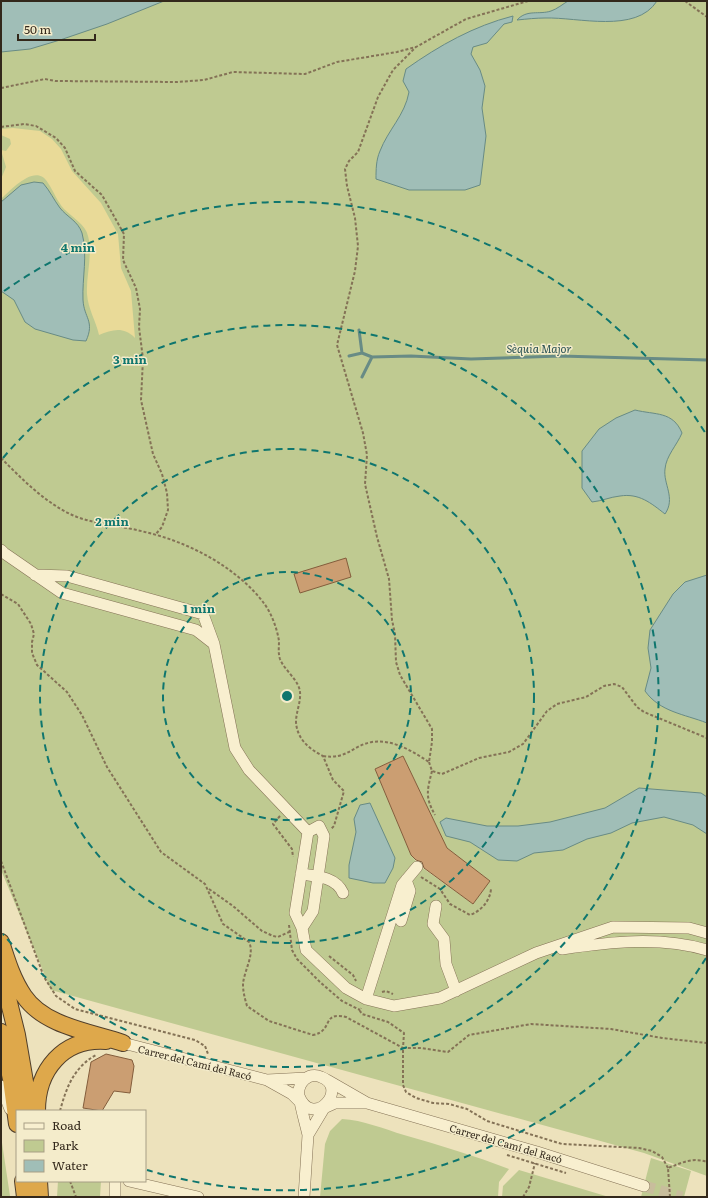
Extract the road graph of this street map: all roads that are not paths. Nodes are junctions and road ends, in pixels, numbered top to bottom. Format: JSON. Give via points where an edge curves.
{"nodes":[{"id":1,"x":1,"y":550,"type":"edge"},
{"id":2,"x":35,"y":575,"type":"junction"},
{"id":3,"x":203,"y":614,"type":"junction"},
{"id":4,"x":196,"y":630,"type":"junction"},
{"id":5,"x":214,"y":644,"type":"junction"},
{"id":6,"x":308,"y":832,"type":"junction"},
{"id":7,"x":417,"y":867,"type":"road end"},
{"id":8,"x":301,"y":874,"type":"junction"},
{"id":9,"x":318,"y":876,"type":"junction"},
{"id":10,"x":406,"y":880,"type":"junction"},
{"id":11,"x":343,"y":893,"type":"dead end"},
{"id":12,"x":436,"y":906,"type":"dead end"},
{"id":13,"x":400,"y":921,"type":"dead end"},
{"id":14,"x":302,"y":928,"type":"junction"},
{"id":15,"x":707,"y":933,"type":"edge"},
{"id":16,"x":1,"y":942,"type":"edge"},
{"id":17,"x":707,"y":950,"type":"edge"},
{"id":18,"x":536,"y":953,"type":"junction"},
{"id":19,"x":1,"y":969,"type":"edge"},
{"id":20,"x":456,"y":991,"type":"junction"},
{"id":21,"x":367,"y":995,"type":"junction"},
{"id":22,"x":1,"y":1032,"type":"edge"},
{"id":23,"x":123,"y":1043,"type":"junction"},
{"id":24,"x":306,"y":1078,"type":"junction"},
{"id":25,"x":267,"y":1080,"type":"junction"},
{"id":26,"x":326,"y":1080,"type":"junction"},
{"id":27,"x":1,"y":1086,"type":"edge"},
{"id":28,"x":301,"y":1101,"type":"junction"},
{"id":29,"x":367,"y":1103,"type":"junction"},
{"id":30,"x":324,"y":1107,"type":"junction"},
{"id":31,"x":30,"y":1110,"type":"edge"},
{"id":32,"x":38,"y":1110,"type":"edge"},
{"id":33,"x":16,"y":1118,"type":"edge"},
{"id":34,"x":16,"y":1124,"type":"edge"},
{"id":35,"x":308,"y":1135,"type":"junction"},
{"id":36,"x":23,"y":1182,"type":"edge"},
{"id":37,"x":39,"y":1182,"type":"edge"},
{"id":38,"x":115,"y":1182,"type":"edge"},
{"id":39,"x":133,"y":1182,"type":"edge"},
{"id":40,"x":644,"y":1186,"type":"tunnel mouth"},
{"id":41,"x":24,"y":1197,"type":"edge"},
{"id":42,"x":40,"y":1197,"type":"edge"},
{"id":43,"x":115,"y":1197,"type":"edge"},
{"id":44,"x":198,"y":1197,"type":"edge"},
{"id":45,"x":304,"y":1197,"type":"edge"}],
"edges":[{"from":1,"to":2,"type":"street"},
{"from":2,"to":3,"type":"street","via":[[67,576]]},
{"from":2,"to":4,"type":"street","via":[[62,593]]},
{"from":3,"to":4,"type":"street"},
{"from":3,"to":5,"type":"street"},
{"from":4,"to":5,"type":"street"},
{"from":5,"to":6,"type":"street","via":[[235,748],[249,770]]},
{"from":6,"to":8,"type":"street"},
{"from":6,"to":9,"type":"street","via":[[319,826],[324,836]]},
{"from":7,"to":10,"type":"street"},
{"from":8,"to":9,"type":"street"},
{"from":8,"to":14,"type":"street","via":[[295,913]]},
{"from":9,"to":11,"type":"street","via":[[327,878],[340,887]]},
{"from":9,"to":14,"type":"street","via":[[313,911]]},
{"from":10,"to":13,"type":"street","via":[[410,890]]},
{"from":10,"to":21,"type":"street","via":[[402,885]]},
{"from":12,"to":20,"type":"street","via":[[433,924],[444,939],[446,964]]},
{"from":14,"to":21,"type":"street","via":[[306,950],[346,988]]},
{"from":15,"to":18,"type":"street","via":[[688,928],[613,926]]},
{"from":16,"to":23,"type":"highway","via":[[16,984],[36,1009],[60,1022]]},
{"from":17,"to":18,"type":"street","via":[[685,943],[617,941]]},
{"from":18,"to":20,"type":"street"},
{"from":19,"to":31,"type":"highway","via":[[17,1035]]},
{"from":20,"to":21,"type":"street","via":[[440,998],[394,1006]]},
{"from":22,"to":33,"type":"highway"},
{"from":23,"to":25,"type":"street","name":"Carrer del Camí del Racó"},
{"from":23,"to":32,"type":"highway","via":[[95,1040],[66,1050],[44,1073],[38,1092]]},
{"from":24,"to":25,"type":"street","name":"Carrer del Camí del Racó"},
{"from":24,"to":26,"type":"street","via":[[316,1076]]},
{"from":24,"to":28,"type":"street","via":[[299,1086]]},
{"from":25,"to":28,"type":"street","name":"Carrer del Camí del Racó"},
{"from":26,"to":29,"type":"street","name":"Carrer del Camí del Racó"},
{"from":26,"to":30,"type":"street","via":[[331,1095]]},
{"from":27,"to":34,"type":"street"},
{"from":28,"to":30,"type":"street","via":[[315,1109]]},
{"from":28,"to":35,"type":"street"},
{"from":29,"to":30,"type":"street","name":"Carrer del Camí del Racó","via":[[335,1103]]},
{"from":29,"to":40,"type":"street","name":"Carrer del Camí del Racó"},
{"from":30,"to":35,"type":"street"},
{"from":35,"to":45,"type":"street"},
{"from":36,"to":41,"type":"highway"},
{"from":37,"to":42,"type":"highway"},
{"from":38,"to":43,"type":"street"},
{"from":39,"to":44,"type":"street"}]}
